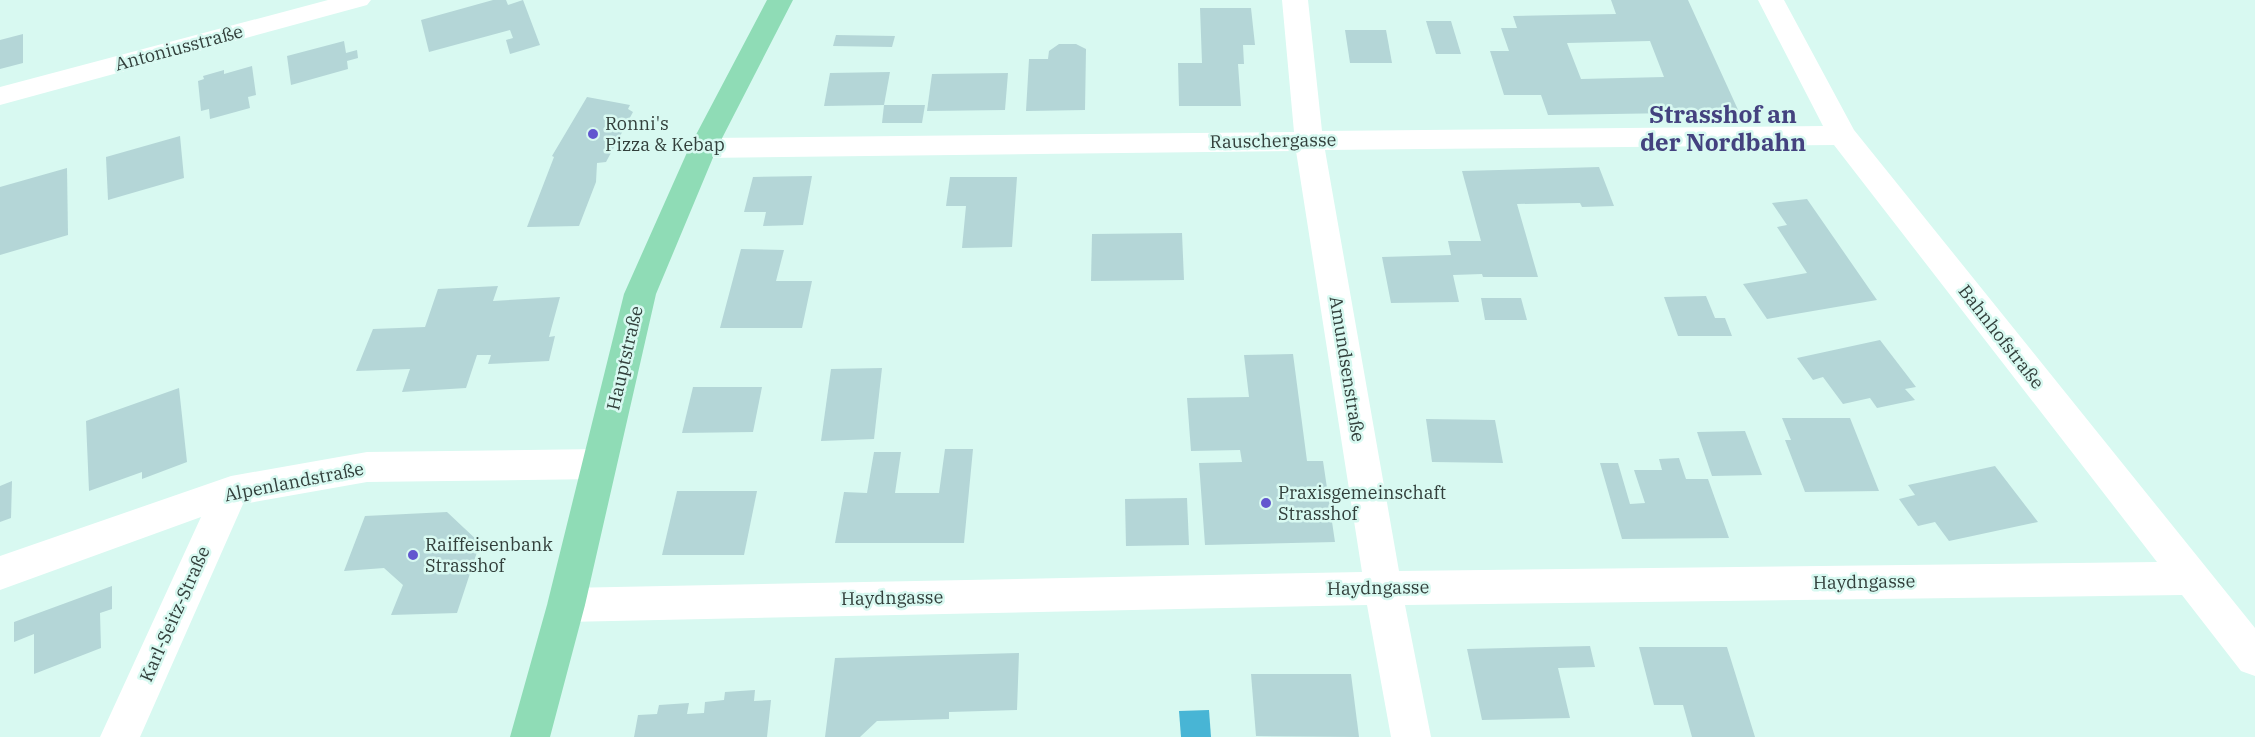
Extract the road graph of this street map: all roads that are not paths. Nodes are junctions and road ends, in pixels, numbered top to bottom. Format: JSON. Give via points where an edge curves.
{"nodes":[{"id":1,"x":358,"y":0,"type":"edge"},
{"id":2,"x":780,"y":0,"type":"edge"},
{"id":3,"x":1295,"y":0,"type":"edge"},
{"id":4,"x":1771,"y":0,"type":"edge"},
{"id":5,"x":0,"y":96,"type":"edge"},
{"id":6,"x":1842,"y":135,"type":"junction"},
{"id":7,"x":1310,"y":141,"type":"junction"},
{"id":8,"x":704,"y":148,"type":"junction"},
{"id":9,"x":600,"y":464,"type":"junction"},
{"id":10,"x":231,"y":490,"type":"junction"},
{"id":11,"x":0,"y":573,"type":"edge"},
{"id":12,"x":2191,"y":578,"type":"junction"},
{"id":13,"x":1383,"y":588,"type":"junction"},
{"id":14,"x":566,"y":605,"type":"junction"},
{"id":15,"x":2255,"y":658,"type":"edge"},
{"id":16,"x":120,"y":737,"type":"edge"},
{"id":17,"x":530,"y":737,"type":"edge"},
{"id":18,"x":1411,"y":737,"type":"edge"}],
"edges":[{"from":1,"to":5,"type":"street","name":"Antoniusstraße"},
{"from":2,"to":8,"type":"main road","name":"Hauptstraße"},
{"from":3,"to":7,"type":"street","name":"Amundsenstraße"},
{"from":4,"to":6,"type":"street","name":"Bahnhofstraße"},
{"from":6,"to":7,"type":"street","name":"Rauschergasse"},
{"from":6,"to":12,"type":"street","name":"Bahnhofstraße"},
{"from":7,"to":8,"type":"street","name":"Rauschergasse"},
{"from":7,"to":13,"type":"street","name":"Amundsenstraße"},
{"from":8,"to":9,"type":"main road","name":"Hauptstraße","via":[[640,294]]},
{"from":9,"to":10,"type":"street","name":"Alpenlandstraße","via":[[367,467]]},
{"from":9,"to":14,"type":"main road","name":"Hauptstraße"},
{"from":10,"to":11,"type":"street","name":"Alpenlandstraße"},
{"from":10,"to":16,"type":"street","name":"Karl-Seitz-Straße"},
{"from":12,"to":13,"type":"street","name":"Haydngasse"},
{"from":12,"to":15,"type":"street","name":"Bahnhofstraße"},
{"from":13,"to":14,"type":"street","name":"Haydngasse"},
{"from":13,"to":18,"type":"street","name":"Amundsenstraße"},
{"from":14,"to":17,"type":"main road","name":"Hauptstraße"}]}
